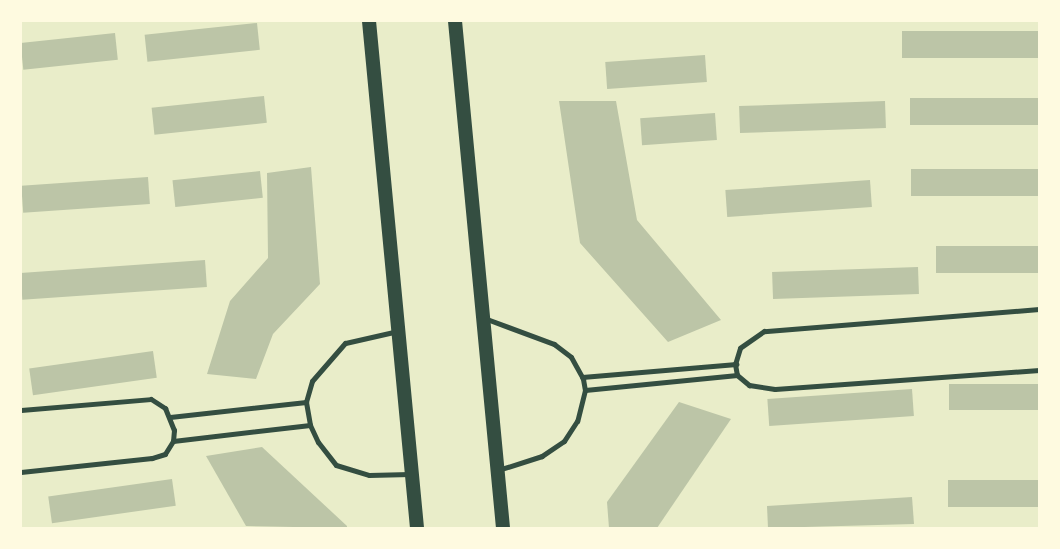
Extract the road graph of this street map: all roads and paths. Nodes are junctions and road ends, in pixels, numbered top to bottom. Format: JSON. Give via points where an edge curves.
{"nodes":[{"id":1,"x":369,"y":21,"type":"edge"},
{"id":2,"x":455,"y":21,"type":"edge"},
{"id":3,"x":1039,"y":309,"type":"edge"},
{"id":4,"x":483,"y":318,"type":"junction"},
{"id":5,"x":398,"y":330,"type":"junction"},
{"id":6,"x":736,"y":364,"type":"junction"},
{"id":7,"x":1039,"y":370,"type":"edge"},
{"id":8,"x":737,"y":375,"type":"junction"},
{"id":9,"x":582,"y":377,"type":"junction"},
{"id":10,"x":585,"y":390,"type":"junction"},
{"id":11,"x":306,"y":402,"type":"junction"},
{"id":12,"x":21,"y":410,"type":"edge"},
{"id":13,"x":170,"y":418,"type":"junction"},
{"id":14,"x":310,"y":425,"type":"junction"},
{"id":15,"x":173,"y":441,"type":"junction"},
{"id":16,"x":497,"y":471,"type":"junction"},
{"id":17,"x":21,"y":472,"type":"edge"},
{"id":18,"x":412,"y":474,"type":"junction"},
{"id":19,"x":417,"y":528,"type":"edge"},
{"id":20,"x":503,"y":528,"type":"edge"}],
"edges":[{"from":1,"to":5,"type":"highway"},
{"from":2,"to":4,"type":"highway"},
{"from":3,"to":6,"type":"street","via":[[764,332],[740,348]]},
{"from":4,"to":9,"type":"street","via":[[554,344],[571,357]]},
{"from":4,"to":16,"type":"highway"},
{"from":5,"to":11,"type":"street","via":[[345,343],[312,381]]},
{"from":5,"to":18,"type":"highway"},
{"from":6,"to":8,"type":"street"},
{"from":6,"to":9,"type":"street"},
{"from":7,"to":8,"type":"street","via":[[775,389],[749,385]]},
{"from":8,"to":10,"type":"street"},
{"from":9,"to":10,"type":"street"},
{"from":10,"to":16,"type":"street","via":[[577,421],[564,441],[542,456]]},
{"from":11,"to":13,"type":"street"},
{"from":11,"to":14,"type":"street"},
{"from":12,"to":13,"type":"street","via":[[151,399],[165,408]]},
{"from":13,"to":15,"type":"street"},
{"from":14,"to":15,"type":"street"},
{"from":14,"to":18,"type":"street","via":[[318,442],[336,465],[369,476]]},
{"from":15,"to":17,"type":"street","via":[[165,454],[152,458]]},
{"from":16,"to":20,"type":"highway"},
{"from":18,"to":19,"type":"highway"}]}
